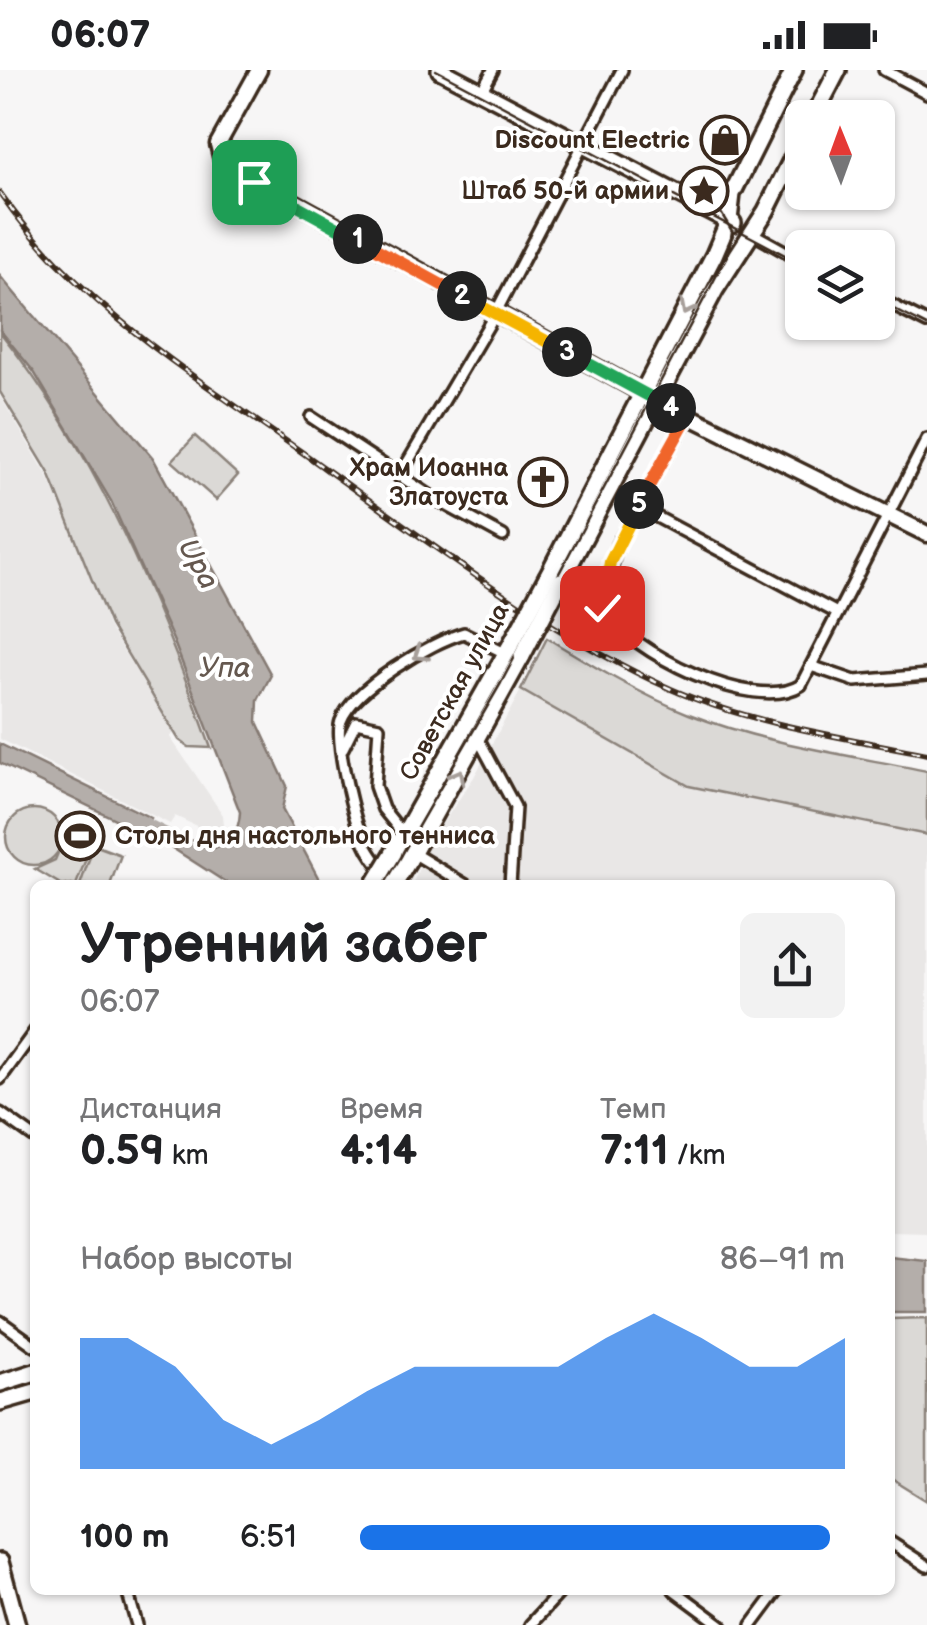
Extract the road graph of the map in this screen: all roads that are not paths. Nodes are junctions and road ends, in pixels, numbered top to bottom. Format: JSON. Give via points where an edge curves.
{"nodes":[{"id":1,"x":259,"y":70,"type":"edge"},
{"id":2,"x":440,"y":70,"type":"edge"},
{"id":3,"x":493,"y":70,"type":"edge"},
{"id":4,"x":622,"y":70,"type":"edge"},
{"id":5,"x":794,"y":70,"type":"edge"},
{"id":6,"x":838,"y":70,"type":"edge"},
{"id":7,"x":884,"y":70,"type":"edge"},
{"id":8,"x":481,"y":92,"type":"junction"},
{"id":9,"x":927,"y":92,"type":"edge"},
{"id":10,"x":823,"y":100,"type":"edge"},
{"id":11,"x":587,"y":143,"type":"junction"},
{"id":12,"x":785,"y":169,"type":"edge"},
{"id":13,"x":729,"y":220,"type":"junction"},
{"id":14,"x":750,"y":232,"type":"junction"},
{"id":15,"x":785,"y":252,"type":"edge"},
{"id":16,"x":895,"y":307,"type":"edge"},
{"id":17,"x":495,"y":314,"type":"junction"},
{"id":18,"x":927,"y":323,"type":"edge"},
{"id":19,"x":650,"y":396,"type":"junction"},
{"id":20,"x":688,"y":416,"type":"junction"},
{"id":21,"x":311,"y":417,"type":"dead end"},
{"id":22,"x":927,"y":438,"type":"edge"},
{"id":23,"x":399,"y":476,"type":"junction"},
{"id":24,"x":638,"y":506,"type":"junction"},
{"id":25,"x":886,"y":514,"type":"junction"},
{"id":26,"x":927,"y":534,"type":"edge"},
{"id":27,"x":503,"y":536,"type":"dead end"},
{"id":28,"x":836,"y":613,"type":"junction"},
{"id":29,"x":513,"y":653,"type":"junction"},
{"id":30,"x":811,"y":666,"type":"junction"},
{"id":31,"x":927,"y":675,"type":"edge"},
{"id":32,"x":478,"y":738,"type":"junction"},
{"id":33,"x":342,"y":751,"type":"junction"},
{"id":34,"x":404,"y":835,"type":"junction"},
{"id":35,"x":411,"y":857,"type":"junction"},
{"id":36,"x":377,"y":880,"type":"edge"},
{"id":37,"x":391,"y":880,"type":"edge"},
{"id":38,"x":397,"y":880,"type":"edge"},
{"id":39,"x":456,"y":880,"type":"edge"},
{"id":40,"x":510,"y":880,"type":"edge"},
{"id":41,"x":30,"y":1038,"type":"edge"},
{"id":42,"x":0,"y":1079,"type":"edge"},
{"id":43,"x":0,"y":1113,"type":"edge"},
{"id":44,"x":30,"y":1134,"type":"edge"},
{"id":45,"x":0,"y":1321,"type":"edge"},
{"id":46,"x":30,"y":1342,"type":"edge"},
{"id":47,"x":30,"y":1374,"type":"edge"},
{"id":48,"x":0,"y":1383,"type":"edge"},
{"id":49,"x":30,"y":1393,"type":"edge"},
{"id":50,"x":0,"y":1402,"type":"edge"},
{"id":51,"x":895,"y":1545,"type":"edge"},
{"id":52,"x":0,"y":1562,"type":"edge"},
{"id":53,"x":927,"y":1566,"type":"edge"},
{"id":54,"x":129,"y":1595,"type":"edge"},
{"id":55,"x":557,"y":1595,"type":"edge"},
{"id":56,"x":681,"y":1595,"type":"edge"},
{"id":57,"x":774,"y":1595,"type":"edge"},
{"id":58,"x":17,"y":1625,"type":"edge"},
{"id":59,"x":137,"y":1625,"type":"edge"},
{"id":60,"x":530,"y":1625,"type":"edge"},
{"id":61,"x":721,"y":1625,"type":"edge"},
{"id":62,"x":752,"y":1625,"type":"edge"}],
"edges":[{"from":1,"to":17,"type":"street","via":[[218,144],[222,160]]},
{"from":2,"to":8,"type":"main road"},
{"from":3,"to":8,"type":"street"},
{"from":4,"to":11,"type":"street"},
{"from":5,"to":13,"type":"main road","via":[[732,194]]},
{"from":6,"to":10,"type":"main road"},
{"from":7,"to":9,"type":"street"},
{"from":8,"to":11,"type":"main road"},
{"from":11,"to":13,"type":"main road"},
{"from":11,"to":17,"type":"street"},
{"from":12,"to":14,"type":"main road"},
{"from":13,"to":14,"type":"main road"},
{"from":13,"to":19,"type":"main road","one_way":true},
{"from":14,"to":15,"type":"street"},
{"from":14,"to":19,"type":"main road"},
{"from":16,"to":18,"type":"street"},
{"from":17,"to":19,"type":"street"},
{"from":17,"to":23,"type":"street"},
{"from":19,"to":20,"type":"street"},
{"from":19,"to":29,"type":"main road","name":"Советская улица","bridge":true},
{"from":20,"to":24,"type":"street"},
{"from":20,"to":25,"type":"street"},
{"from":21,"to":23,"type":"street"},
{"from":22,"to":25,"type":"street"},
{"from":23,"to":27,"type":"street"},
{"from":24,"to":28,"type":"street"},
{"from":24,"to":30,"type":"street","via":[[610,562],[602,608],[620,630],[677,668],[735,688],[787,692],[801,685]]},
{"from":25,"to":26,"type":"street"},
{"from":25,"to":28,"type":"street"},
{"from":28,"to":30,"type":"street"},
{"from":29,"to":32,"type":"main road","name":"Советская улица"},
{"from":29,"to":33,"type":"street","one_way":true,"via":[[464,633],[446,638],[356,698],[339,726]]},
{"from":29,"to":34,"type":"main road","name":"Советская улица"},
{"from":30,"to":31,"type":"street","via":[[855,681]]},
{"from":35,"to":32,"type":"main road","name":"Советская улица","one_way":true},
{"from":32,"to":40,"type":"street","via":[[516,807]]},
{"from":33,"to":34,"type":"street","via":[[356,722],[379,727],[374,786]]},
{"from":33,"to":37,"type":"street","via":[[362,838]]},
{"from":34,"to":36,"type":"main road","name":"Советская улица","bridge":true},
{"from":35,"to":38,"type":"main road","name":"Советская улица","bridge":true},
{"from":35,"to":39,"type":"street"},
{"from":41,"to":42,"type":"street"},
{"from":43,"to":44,"type":"street"},
{"from":45,"to":46,"type":"street"},
{"from":47,"to":48,"type":"main road"},
{"from":49,"to":50,"type":"main road"},
{"from":51,"to":53,"type":"street"},
{"from":52,"to":58,"type":"main road"},
{"from":54,"to":59,"type":"street"},
{"from":55,"to":60,"type":"street"},
{"from":56,"to":61,"type":"street"},
{"from":57,"to":62,"type":"street"}]}
